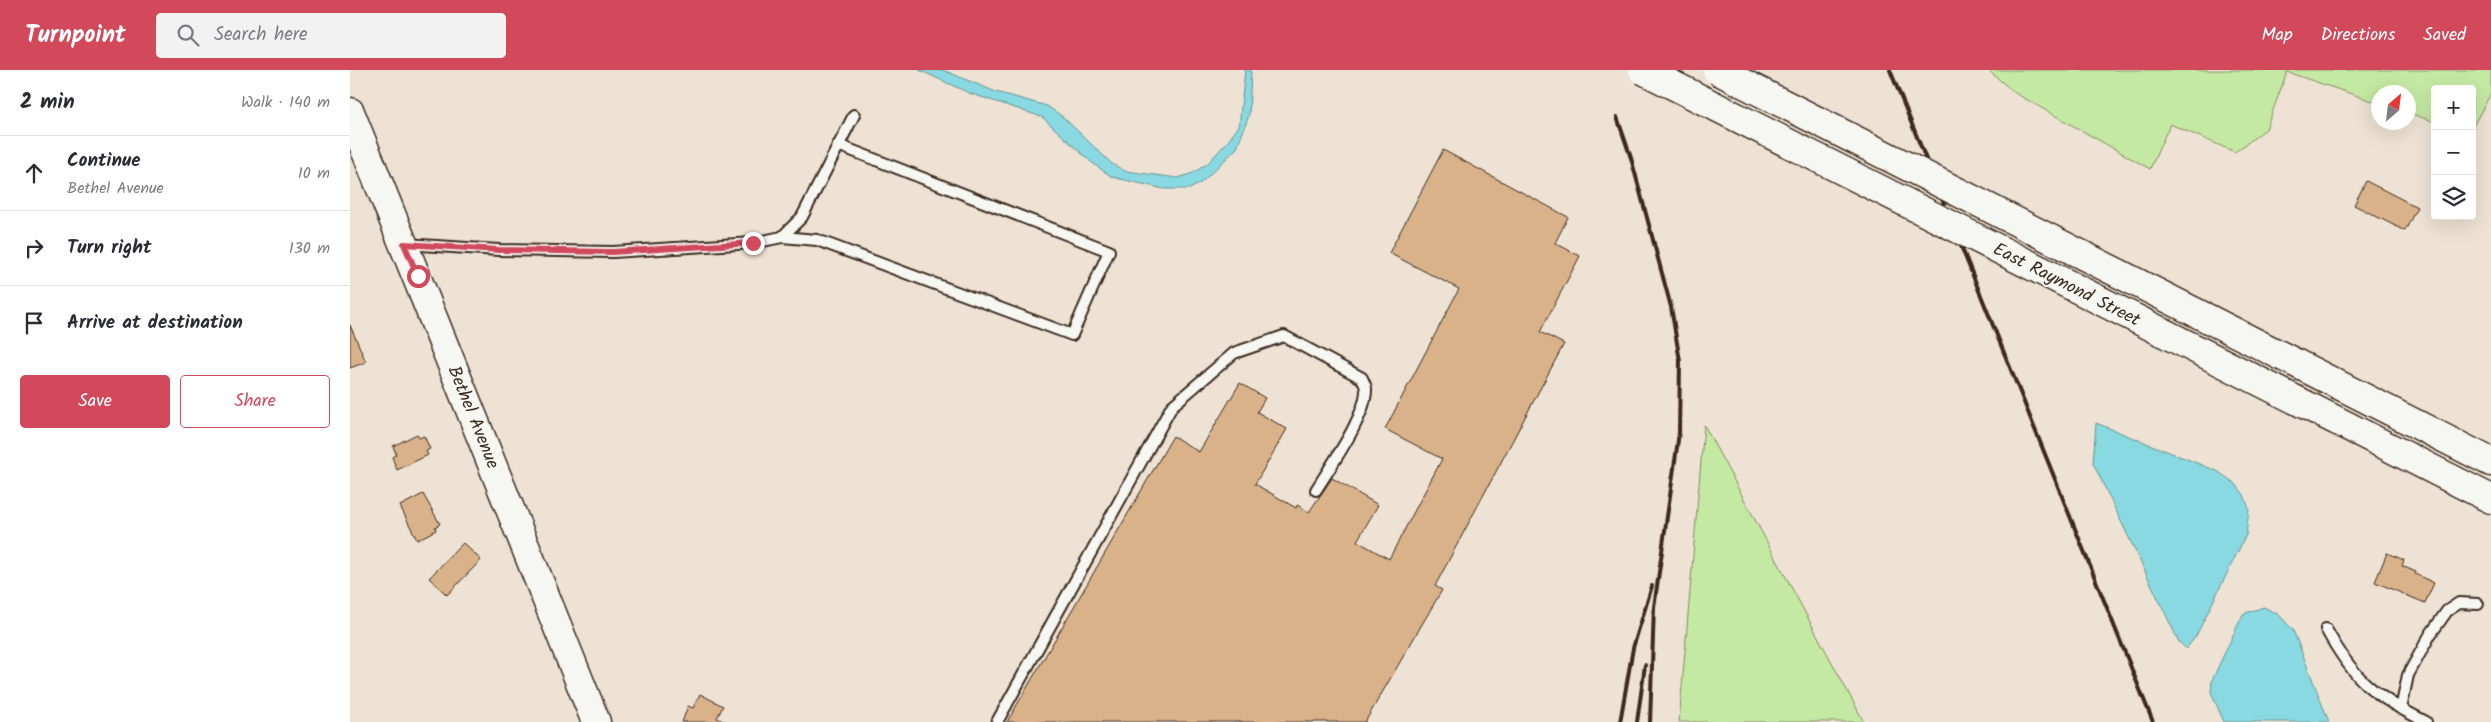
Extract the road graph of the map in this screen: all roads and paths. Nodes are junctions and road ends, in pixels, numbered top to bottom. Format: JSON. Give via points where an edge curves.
{"nodes":[{"id":1,"x":1643,"y":70,"type":"edge"},
{"id":2,"x":1717,"y":70,"type":"edge"},
{"id":3,"x":350,"y":112,"type":"edge"},
{"id":4,"x":854,"y":115,"type":"dead end"},
{"id":5,"x":838,"y":145,"type":"junction"},
{"id":6,"x":782,"y":237,"type":"junction"},
{"id":7,"x":404,"y":244,"type":"junction"},
{"id":8,"x":2491,"y":462,"type":"edge"},
{"id":9,"x":1316,"y":490,"type":"dead end"},
{"id":10,"x":2491,"y":499,"type":"edge"},
{"id":11,"x":2478,"y":604,"type":"dead end"},
{"id":12,"x":2326,"y":629,"type":"dead end"},
{"id":13,"x":2401,"y":709,"type":"junction"},
{"id":14,"x":596,"y":722,"type":"edge"},
{"id":15,"x":998,"y":722,"type":"edge"},
{"id":16,"x":2426,"y":722,"type":"edge"}],
"edges":[{"from":1,"to":10,"type":"main road","name":"East Raymond Street","bridge":true},
{"from":2,"to":8,"type":"main road","name":"East Raymond Street","bridge":true},
{"from":3,"to":7,"type":"main road","name":"Bethel Avenue"},
{"from":4,"to":5,"type":"lane"},
{"from":5,"to":6,"type":"lane","via":[[802,217]]},
{"from":5,"to":6,"type":"lane","via":[[1109,251],[1072,335],[817,240]]},
{"from":6,"to":7,"type":"lane","via":[[753,243],[612,252]]},
{"from":7,"to":14,"type":"main road","name":"Bethel Avenue"},
{"from":9,"to":15,"type":"lane","via":[[1348,437],[1360,409],[1366,388],[1362,378],[1284,336],[1234,352],[1172,406]]},
{"from":11,"to":13,"type":"lane","via":[[2459,603],[2447,611],[2408,675]]},
{"from":12,"to":13,"type":"lane","via":[[2341,657],[2358,678],[2384,700]]},
{"from":13,"to":16,"type":"lane"}]}
